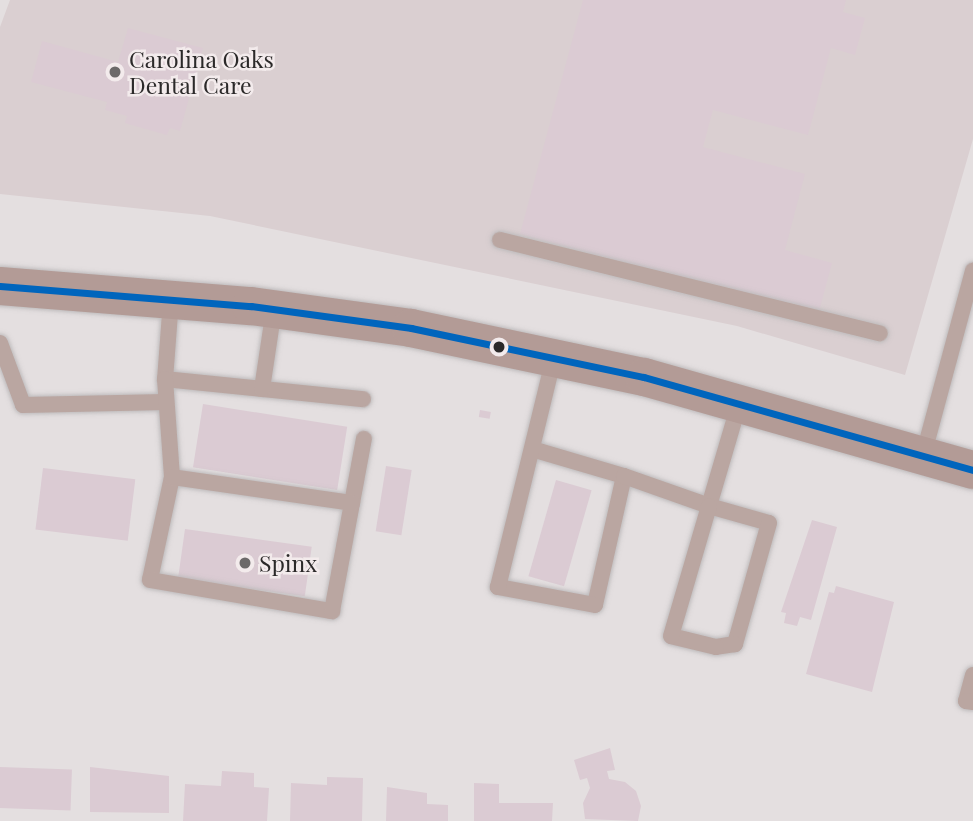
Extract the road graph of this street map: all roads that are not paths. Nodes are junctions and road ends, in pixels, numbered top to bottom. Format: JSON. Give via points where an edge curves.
{"nodes":[{"id":1,"x":500,"y":240,"type":"dead end"},
{"id":2,"x":972,"y":276,"type":"edge"},
{"id":3,"x":0,"y":286,"type":"edge"},
{"id":4,"x":171,"y":299,"type":"junction"},
{"id":5,"x":274,"y":309,"type":"junction"},
{"id":6,"x":880,"y":333,"type":"dead end"},
{"id":7,"x":0,"y":343,"type":"edge"},
{"id":8,"x":554,"y":358,"type":"junction"},
{"id":9,"x":165,"y":379,"type":"junction"},
{"id":10,"x":262,"y":388,"type":"junction"},
{"id":11,"x":363,"y":399,"type":"dead end"},
{"id":12,"x":166,"y":402,"type":"junction"},
{"id":13,"x":739,"y":404,"type":"junction"},
{"id":14,"x":363,"y":439,"type":"dead end"},
{"id":15,"x":532,"y":449,"type":"junction"},
{"id":16,"x":923,"y":456,"type":"junction"},
{"id":17,"x":973,"y":470,"type":"edge"},
{"id":18,"x":624,"y":476,"type":"junction"},
{"id":19,"x":172,"y":477,"type":"junction"},
{"id":20,"x":352,"y":503,"type":"junction"},
{"id":21,"x":709,"y":506,"type":"junction"},
{"id":22,"x":973,"y":675,"type":"edge"},
{"id":23,"x":973,"y":702,"type":"edge"}],
"edges":[{"from":1,"to":6,"type":"lane"},
{"from":2,"to":16,"type":"lane"},
{"from":3,"to":4,"type":"main road"},
{"from":4,"to":5,"type":"main road"},
{"from":4,"to":9,"type":"lane"},
{"from":5,"to":8,"type":"main road","via":[[411,328]]},
{"from":5,"to":10,"type":"lane"},
{"from":7,"to":12,"type":"lane","via":[[23,405]]},
{"from":8,"to":13,"type":"main road"},
{"from":8,"to":15,"type":"lane"},
{"from":9,"to":10,"type":"lane"},
{"from":9,"to":12,"type":"lane"},
{"from":10,"to":11,"type":"lane"},
{"from":12,"to":19,"type":"lane"},
{"from":13,"to":16,"type":"main road"},
{"from":13,"to":21,"type":"lane"},
{"from":14,"to":20,"type":"lane"},
{"from":15,"to":18,"type":"lane"},
{"from":15,"to":18,"type":"lane","via":[[498,587],[595,606]]},
{"from":16,"to":17,"type":"main road"},
{"from":18,"to":21,"type":"lane"},
{"from":19,"to":20,"type":"lane"},
{"from":19,"to":20,"type":"lane","via":[[150,580],[332,611]]},
{"from":21,"to":21,"type":"lane","via":[[769,523],[734,645],[716,647],[671,636]]},
{"from":22,"to":23,"type":"lane","via":[[966,701]]}]}
